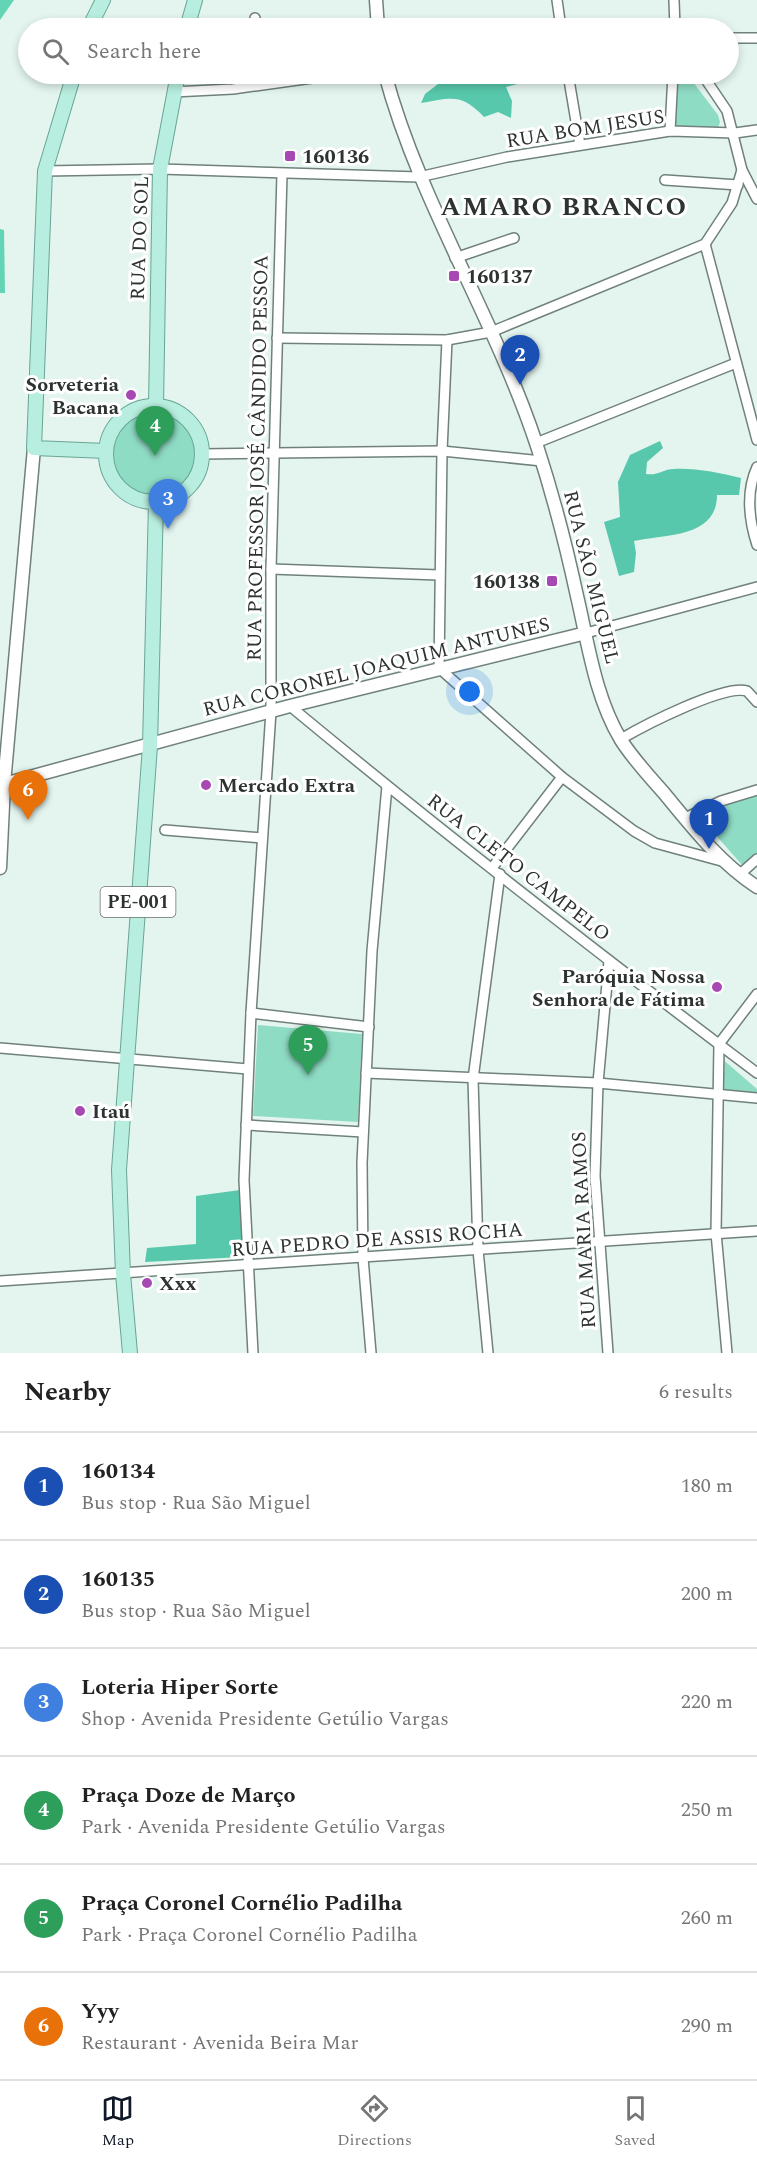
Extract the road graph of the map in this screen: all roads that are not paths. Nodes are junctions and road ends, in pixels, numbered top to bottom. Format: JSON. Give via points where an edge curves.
{"nodes":[{"id":1,"x":103,"y":0,"type":"edge"},
{"id":2,"x":195,"y":0,"type":"edge"},
{"id":3,"x":376,"y":0,"type":"edge"},
{"id":4,"x":557,"y":0,"type":"edge"},
{"id":5,"x":674,"y":0,"type":"edge"},
{"id":6,"x":94,"y":18,"type":"edge"},
{"id":7,"x":190,"y":18,"type":"edge"},
{"id":8,"x":377,"y":18,"type":"edge"},
{"id":9,"x":560,"y":18,"type":"edge"},
{"id":10,"x":675,"y":18,"type":"edge"},
{"id":11,"x":739,"y":38,"type":"edge"},
{"id":12,"x":757,"y":38,"type":"edge"},
{"id":13,"x":71,"y":84,"type":"edge"},
{"id":14,"x":175,"y":84,"type":"edge"},
{"id":15,"x":269,"y":84,"type":"edge"},
{"id":16,"x":388,"y":84,"type":"edge"},
{"id":17,"x":570,"y":84,"type":"edge"},
{"id":18,"x":672,"y":84,"type":"edge"},
{"id":19,"x":709,"y":84,"type":"edge"},
{"id":20,"x":262,"y":85,"type":"joint"},
{"id":21,"x":173,"y":92,"type":"junction"},
{"id":22,"x":757,"y":130,"type":"edge"},
{"id":23,"x":670,"y":132,"type":"junction"},
{"id":24,"x":735,"y":133,"type":"junction"},
{"id":25,"x":580,"y":145,"type":"junction"},
{"id":26,"x":160,"y":169,"type":"junction"},
{"id":27,"x":742,"y":170,"type":"junction"},
{"id":28,"x":45,"y":171,"type":"junction"},
{"id":29,"x":282,"y":174,"type":"junction"},
{"id":30,"x":419,"y":177,"type":"junction"},
{"id":31,"x":665,"y":180,"type":"dead end"},
{"id":32,"x":738,"y":185,"type":"junction"},
{"id":33,"x":757,"y":199,"type":"edge"},
{"id":34,"x":514,"y":238,"type":"dead end"},
{"id":35,"x":705,"y":244,"type":"junction"},
{"id":36,"x":455,"y":258,"type":"junction"},
{"id":37,"x":491,"y":332,"type":"junction"},
{"id":38,"x":277,"y":338,"type":"junction"},
{"id":39,"x":447,"y":340,"type":"junction"},
{"id":40,"x":736,"y":363,"type":"junction"},
{"id":41,"x":156,"y":406,"type":"junction"},
{"id":42,"x":754,"y":419,"type":"edge"},
{"id":43,"x":757,"y":440,"type":"edge"},
{"id":44,"x":536,"y":443,"type":"junction"},
{"id":45,"x":34,"y":448,"type":"junction"},
{"id":46,"x":106,"y":451,"type":"junction"},
{"id":47,"x":442,"y":452,"type":"junction"},
{"id":48,"x":202,"y":454,"type":"junction"},
{"id":49,"x":274,"y":454,"type":"junction"},
{"id":50,"x":542,"y":461,"type":"junction"},
{"id":51,"x":757,"y":467,"type":"edge"},
{"id":52,"x":156,"y":502,"type":"junction"},
{"id":53,"x":757,"y":545,"type":"edge"},
{"id":54,"x":271,"y":569,"type":"junction"},
{"id":55,"x":439,"y":575,"type":"junction"},
{"id":56,"x":757,"y":587,"type":"edge"},
{"id":57,"x":586,"y":633,"type":"junction"},
{"id":58,"x":439,"y":668,"type":"junction"},
{"id":59,"x":757,"y":702,"type":"edge"},
{"id":60,"x":290,"y":706,"type":"junction"},
{"id":61,"x":271,"y":711,"type":"junction"},
{"id":62,"x":621,"y":740,"type":"junction"},
{"id":63,"x":150,"y":746,"type":"junction"},
{"id":64,"x":562,"y":777,"type":"junction"},
{"id":65,"x":4,"y":784,"type":"junction"},
{"id":66,"x":387,"y":786,"type":"junction"},
{"id":67,"x":757,"y":790,"type":"edge"},
{"id":68,"x":685,"y":818,"type":"junction"},
{"id":69,"x":165,"y":830,"type":"dead end"},
{"id":70,"x":262,"y":838,"type":"junction"},
{"id":71,"x":757,"y":859,"type":"edge"},
{"id":72,"x":725,"y":862,"type":"junction"},
{"id":73,"x":0,"y":868,"type":"edge"},
{"id":74,"x":496,"y":871,"type":"junction"},
{"id":75,"x":739,"y":875,"type":"junction"},
{"id":76,"x":757,"y":887,"type":"edge"},
{"id":77,"x":609,"y":961,"type":"junction"},
{"id":78,"x":757,"y":994,"type":"edge"},
{"id":79,"x":251,"y":1013,"type":"junction"},
{"id":80,"x":369,"y":1027,"type":"junction"},
{"id":81,"x":719,"y":1044,"type":"junction"},
{"id":82,"x":0,"y":1048,"type":"edge"},
{"id":83,"x":126,"y":1058,"type":"junction"},
{"id":84,"x":248,"y":1069,"type":"junction"},
{"id":85,"x":366,"y":1073,"type":"junction"},
{"id":86,"x":757,"y":1073,"type":"edge"},
{"id":87,"x":473,"y":1079,"type":"junction"},
{"id":88,"x":598,"y":1083,"type":"junction"},
{"id":89,"x":720,"y":1095,"type":"junction"},
{"id":90,"x":757,"y":1098,"type":"edge"},
{"id":91,"x":246,"y":1125,"type":"junction"},
{"id":92,"x":363,"y":1132,"type":"junction"},
{"id":93,"x":757,"y":1231,"type":"edge"},
{"id":94,"x":716,"y":1233,"type":"junction"},
{"id":95,"x":600,"y":1243,"type":"junction"},
{"id":96,"x":478,"y":1250,"type":"junction"},
{"id":97,"x":363,"y":1258,"type":"junction"},
{"id":98,"x":247,"y":1265,"type":"junction"},
{"id":99,"x":123,"y":1274,"type":"junction"},
{"id":100,"x":0,"y":1281,"type":"edge"},
{"id":101,"x":130,"y":1353,"type":"edge"},
{"id":102,"x":253,"y":1353,"type":"edge"},
{"id":103,"x":371,"y":1353,"type":"edge"},
{"id":104,"x":488,"y":1353,"type":"edge"},
{"id":105,"x":608,"y":1353,"type":"edge"},
{"id":106,"x":727,"y":1353,"type":"edge"}],
"edges":[{"from":1,"to":6,"type":"main road"},
{"from":2,"to":7,"type":"main road"},
{"from":3,"to":8,"type":"main road"},
{"from":4,"to":9,"type":"street"},
{"from":5,"to":10,"type":"street"},
{"from":11,"to":12,"type":"street"},
{"from":13,"to":28,"type":"main road"},
{"from":14,"to":21,"type":"main road","name":"RUA DO SOL"},
{"from":15,"to":20,"type":"street"},
{"from":16,"to":30,"type":"main road","name":"RUA SÃO MIGUEL"},
{"from":17,"to":25,"type":"street"},
{"from":18,"to":23,"type":"street"},
{"from":19,"to":24,"type":"street","via":[[727,111]]},
{"from":20,"to":21,"type":"street"},
{"from":21,"to":26,"type":"main road","name":"RUA DO SOL"},
{"from":22,"to":24,"type":"street","name":"RUA BOM JESUS"},
{"from":23,"to":24,"type":"street","name":"RUA BOM JESUS"},
{"from":23,"to":25,"type":"street","name":"RUA BOM JESUS"},
{"from":24,"to":27,"type":"street"},
{"from":25,"to":30,"type":"street","name":"RUA BOM JESUS"},
{"from":26,"to":28,"type":"street","name":"RUA BOM JESUS"},
{"from":26,"to":29,"type":"street","name":"RUA BOM JESUS"},
{"from":26,"to":41,"type":"main road","name":"RUA DO SOL"},
{"from":27,"to":32,"type":"street"},
{"from":27,"to":33,"type":"street"},
{"from":28,"to":45,"type":"main road"},
{"from":29,"to":30,"type":"street","name":"RUA BOM JESUS"},
{"from":29,"to":38,"type":"street","name":"RUA PROFESSOR JOSÉ CÂNDIDO PESSOA"},
{"from":30,"to":36,"type":"main road","name":"RUA SÃO MIGUEL"},
{"from":31,"to":32,"type":"street"},
{"from":32,"to":35,"type":"street","via":[[727,211]]},
{"from":34,"to":36,"type":"street"},
{"from":35,"to":37,"type":"street"},
{"from":35,"to":40,"type":"street"},
{"from":36,"to":37,"type":"main road","name":"RUA SÃO MIGUEL"},
{"from":37,"to":39,"type":"street"},
{"from":37,"to":44,"type":"main road","name":"RUA SÃO MIGUEL"},
{"from":38,"to":39,"type":"street"},
{"from":38,"to":49,"type":"street","name":"RUA PROFESSOR JOSÉ CÂNDIDO PESSOA"},
{"from":39,"to":47,"type":"street"},
{"from":40,"to":42,"type":"street"},
{"from":40,"to":44,"type":"street"},
{"from":41,"to":46,"type":"main road","via":[[140,408],[119,421]]},
{"from":41,"to":48,"type":"main road","via":[[180,413],[189,421],[197,430]]},
{"from":42,"to":43,"type":"street"},
{"from":44,"to":50,"type":"main road","name":"RUA SÃO MIGUEL"},
{"from":45,"to":46,"type":"main road"},
{"from":45,"to":65,"type":"main road"},
{"from":46,"to":52,"type":"main road","via":[[112,477],[123,490],[138,499]]},
{"from":47,"to":49,"type":"street"},
{"from":47,"to":50,"type":"street"},
{"from":47,"to":55,"type":"street"},
{"from":48,"to":49,"type":"street"},
{"from":48,"to":52,"type":"main road","via":[[199,472],[189,487],[173,498]]},
{"from":49,"to":54,"type":"street","name":"RUA PROFESSOR JOSÉ CÂNDIDO PESSOA"},
{"from":50,"to":57,"type":"main road","name":"RUA SÃO MIGUEL","via":[[562,526]]},
{"from":51,"to":53,"type":"street","via":[[751,484],[750,509]]},
{"from":52,"to":63,"type":"main road","number":"PE-001"},
{"from":54,"to":55,"type":"street"},
{"from":54,"to":61,"type":"street","name":"RUA PROFESSOR JOSÉ CÂNDIDO PESSOA"},
{"from":55,"to":58,"type":"street"},
{"from":56,"to":57,"type":"street","name":"RUA CORONEL JOAQUIM ANTUNES"},
{"from":57,"to":58,"type":"main road","name":"RUA CORONEL JOAQUIM ANTUNES"},
{"from":57,"to":62,"type":"main road","name":"RUA SÃO MIGUEL","via":[[604,701]]},
{"from":58,"to":60,"type":"main road","name":"RUA CORONEL JOAQUIM ANTUNES"},
{"from":58,"to":64,"type":"street"},
{"from":59,"to":62,"type":"street","via":[[743,690],[653,721]]},
{"from":60,"to":61,"type":"main road","name":"RUA CORONEL JOAQUIM ANTUNES"},
{"from":60,"to":66,"type":"street","name":"RUA CLETO CAMPELO"},
{"from":61,"to":63,"type":"main road","name":"RUA CORONEL JOAQUIM ANTUNES"},
{"from":61,"to":70,"type":"street","name":"RUA PROFESSOR JOSÉ CÂNDIDO PESSOA"},
{"from":62,"to":68,"type":"main road","name":"RUA SÃO MIGUEL"},
{"from":63,"to":65,"type":"main road","name":"RUA CORONEL JOAQUIM ANTUNES"},
{"from":63,"to":83,"type":"main road","number":"PE-001"},
{"from":64,"to":72,"type":"street","via":[[643,837],[678,851]]},
{"from":64,"to":74,"type":"street"},
{"from":65,"to":73,"type":"main road"},
{"from":66,"to":74,"type":"street","name":"RUA CLETO CAMPELO"},
{"from":66,"to":80,"type":"street"},
{"from":67,"to":68,"type":"street"},
{"from":68,"to":72,"type":"main road","name":"RUA SÃO MIGUEL"},
{"from":69,"to":70,"type":"street"},
{"from":70,"to":79,"type":"street","name":"RUA PROFESSOR JOSÉ CÂNDIDO PESSOA"},
{"from":71,"to":75,"type":"street"},
{"from":72,"to":75,"type":"main road","name":"RUA SÃO MIGUEL"},
{"from":74,"to":77,"type":"street","name":"RUA CLETO CAMPELO"},
{"from":74,"to":87,"type":"street"},
{"from":75,"to":76,"type":"main road","name":"RUA SÃO MIGUEL"},
{"from":77,"to":81,"type":"street","name":"RUA CLETO CAMPELO"},
{"from":77,"to":88,"type":"street","name":"RUA MARIA RAMOS"},
{"from":78,"to":81,"type":"street"},
{"from":79,"to":80,"type":"street"},
{"from":79,"to":84,"type":"street","name":"RUA PROFESSOR JOSÉ CÂNDIDO PESSOA"},
{"from":80,"to":85,"type":"street"},
{"from":81,"to":86,"type":"street","name":"RUA CLETO CAMPELO"},
{"from":81,"to":89,"type":"street"},
{"from":82,"to":83,"type":"street"},
{"from":83,"to":84,"type":"street"},
{"from":83,"to":99,"type":"main road","number":"PE-001","via":[[119,1170]]},
{"from":84,"to":91,"type":"street","name":"RUA PROFESSOR JOSÉ CÂNDIDO PESSOA"},
{"from":85,"to":87,"type":"street"},
{"from":85,"to":92,"type":"street"},
{"from":87,"to":88,"type":"street"},
{"from":87,"to":96,"type":"street"},
{"from":88,"to":89,"type":"street"},
{"from":88,"to":95,"type":"street","name":"RUA MARIA RAMOS","via":[[595,1176]]},
{"from":89,"to":90,"type":"street"},
{"from":89,"to":94,"type":"street"},
{"from":91,"to":92,"type":"street"},
{"from":91,"to":98,"type":"street","name":"RUA PROFESSOR JOSÉ CÂNDIDO PESSOA"},
{"from":92,"to":97,"type":"street"},
{"from":93,"to":94,"type":"street","name":"RUA PEDRO DE ASSIS ROCHA"},
{"from":94,"to":95,"type":"street","name":"RUA PEDRO DE ASSIS ROCHA"},
{"from":94,"to":106,"type":"street"},
{"from":95,"to":96,"type":"street","name":"RUA PEDRO DE ASSIS ROCHA"},
{"from":95,"to":105,"type":"street","name":"RUA MARIA RAMOS"},
{"from":96,"to":97,"type":"street","name":"RUA PEDRO DE ASSIS ROCHA"},
{"from":96,"to":104,"type":"street"},
{"from":97,"to":98,"type":"street","name":"RUA PEDRO DE ASSIS ROCHA"},
{"from":97,"to":103,"type":"street"},
{"from":98,"to":99,"type":"street","name":"RUA PEDRO DE ASSIS ROCHA"},
{"from":98,"to":102,"type":"street","name":"RUA PROFESSOR JOSÉ CÂNDIDO PESSOA"},
{"from":99,"to":100,"type":"street","name":"RUA PEDRO DE ASSIS ROCHA"},
{"from":99,"to":101,"type":"main road","number":"PE-001"}]}
